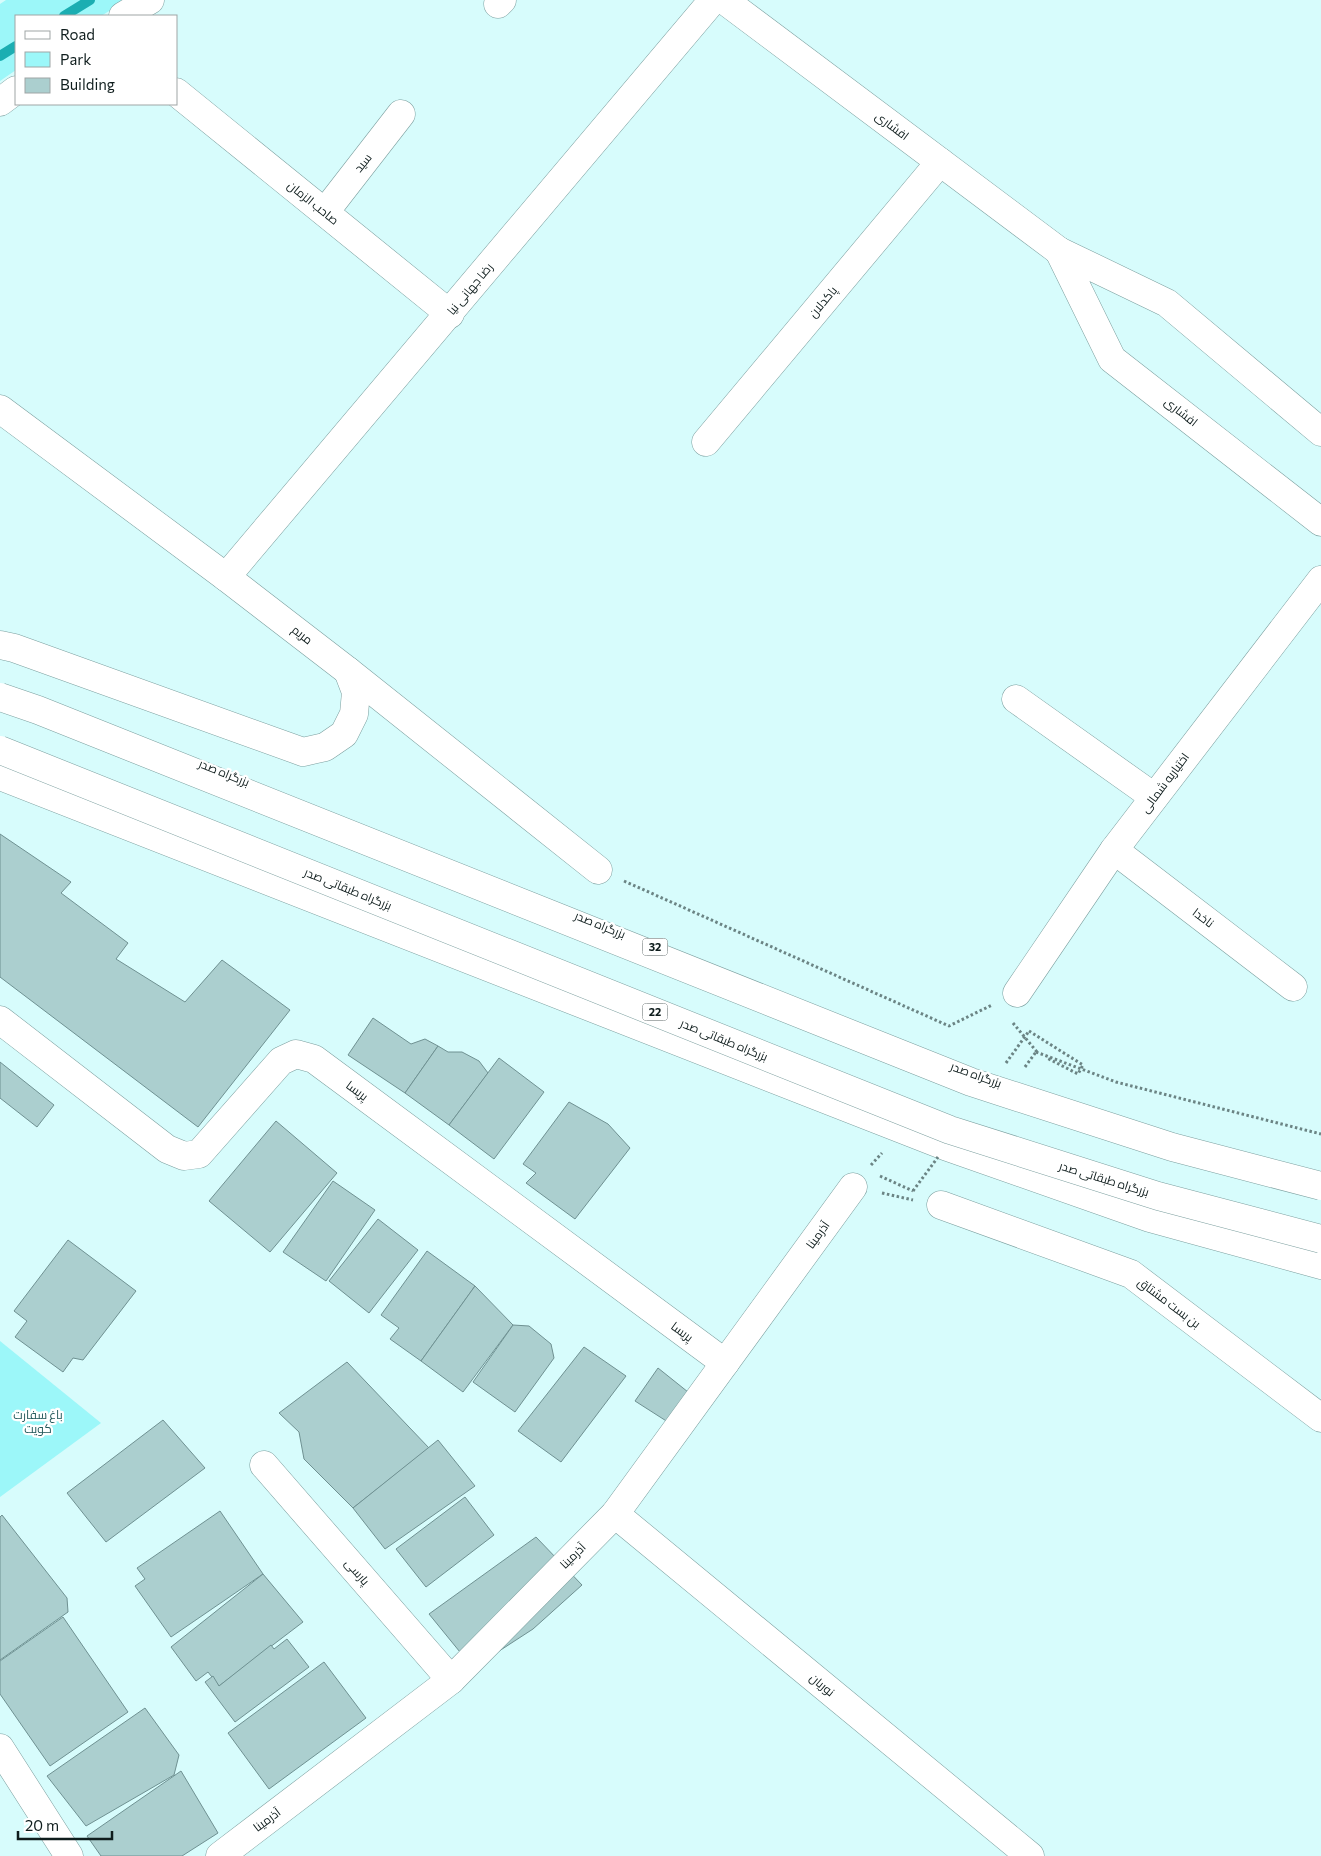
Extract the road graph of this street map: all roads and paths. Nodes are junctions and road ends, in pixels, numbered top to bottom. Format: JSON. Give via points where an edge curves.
{"nodes":[{"id":1,"x":150,"y":0,"type":"edge"},
{"id":2,"x":713,"y":0,"type":"edge"},
{"id":3,"x":724,"y":0,"type":"edge"},
{"id":4,"x":125,"y":15,"type":"edge"},
{"id":5,"x":15,"y":91,"type":"edge"},
{"id":6,"x":178,"y":94,"type":"edge"},
{"id":7,"x":0,"y":102,"type":"edge"},
{"id":8,"x":401,"y":114,"type":"dead end"},
{"id":9,"x":940,"y":162,"type":"junction"},
{"id":10,"x":325,"y":212,"type":"junction"},
{"id":11,"x":1059,"y":251,"type":"junction"},
{"id":12,"x":450,"y":314,"type":"junction"},
{"id":13,"x":0,"y":409,"type":"edge"},
{"id":14,"x":1321,"y":432,"type":"edge"},
{"id":15,"x":706,"y":442,"type":"dead end"},
{"id":16,"x":1321,"y":522,"type":"edge"},
{"id":17,"x":226,"y":577,"type":"junction"},
{"id":18,"x":1321,"y":580,"type":"edge"},
{"id":19,"x":0,"y":646,"type":"edge"},
{"id":20,"x":348,"y":671,"type":"junction"},
{"id":21,"x":0,"y":686,"type":"edge"},
{"id":22,"x":0,"y":697,"type":"edge"},
{"id":23,"x":1016,"y":699,"type":"dead end"},
{"id":24,"x":0,"y":750,"type":"edge"},
{"id":25,"x":0,"y":776,"type":"edge"},
{"id":26,"x":1154,"y":797,"type":"junction"},
{"id":27,"x":1114,"y":850,"type":"junction"},
{"id":28,"x":598,"y":870,"type":"joint"},
{"id":29,"x":1293,"y":987,"type":"dead end"},
{"id":30,"x":1017,"y":993,"type":"joint"},
{"id":31,"x":0,"y":1020,"type":"edge"},
{"id":32,"x":1029,"y":1031,"type":"dead end"},
{"id":33,"x":902,"y":1129,"type":"junction"},
{"id":34,"x":1321,"y":1134,"type":"edge"},
{"id":35,"x":860,"y":1178,"type":"junction"},
{"id":36,"x":1321,"y":1178,"type":"edge"},
{"id":37,"x":1321,"y":1186,"type":"edge"},
{"id":38,"x":913,"y":1191,"type":"dead end"},
{"id":39,"x":940,"y":1206,"type":"joint"},
{"id":40,"x":1321,"y":1239,"type":"edge"},
{"id":41,"x":1321,"y":1265,"type":"edge"},
{"id":42,"x":725,"y":1363,"type":"junction"},
{"id":43,"x":1321,"y":1418,"type":"edge"},
{"id":44,"x":264,"y":1465,"type":"dead end"},
{"id":45,"x":615,"y":1514,"type":"junction"},
{"id":46,"x":451,"y":1680,"type":"junction"},
{"id":47,"x":0,"y":1748,"type":"edge"},
{"id":48,"x":69,"y":1856,"type":"edge"},
{"id":49,"x":220,"y":1856,"type":"edge"},
{"id":50,"x":1030,"y":1856,"type":"edge"}],
"edges":[{"from":1,"to":4,"type":"main road"},
{"from":2,"to":12,"type":"main road","name":"رضا جهانی نیا"},
{"from":3,"to":9,"type":"main road","name":"افشاری"},
{"from":5,"to":7,"type":"main road"},
{"from":6,"to":10,"type":"main road","name":"صاحب الزمان"},
{"from":8,"to":10,"type":"main road","name":"سید"},
{"from":9,"to":11,"type":"main road","name":"افشاری"},
{"from":9,"to":15,"type":"main road","name":"پاکدلان"},
{"from":10,"to":12,"type":"main road","name":"صاحب الزمان"},
{"from":11,"to":14,"type":"main road","name":"افشاری","via":[[1167,303]]},
{"from":11,"to":16,"type":"main road","name":"افشاری","via":[[1112,359]]},
{"from":12,"to":17,"type":"main road","name":"رضا جهانی نیا"},
{"from":13,"to":17,"type":"main road","name":"مریم"},
{"from":17,"to":20,"type":"main road","name":"مریم"},
{"from":18,"to":26,"type":"main road","name":"اختیاریه شمالی"},
{"from":19,"to":20,"type":"main road","via":[[14,648],[303,752],[326,747],[344,734],[354,714],[356,692]]},
{"from":20,"to":28,"type":"main road","name":"مریم"},
{"from":21,"to":36,"type":"main road","name":"بزرگراه صدر","number":"32","via":[[43,700],[973,1076],[1174,1141]]},
{"from":22,"to":37,"type":"main road","bridge":true,"via":[[971,1082],[1172,1147]]},
{"from":23,"to":26,"type":"main road"},
{"from":24,"to":40,"type":"main road","name":"بزرگراه طبقاتی صدر","number":"22","bridge":true,"via":[[950,1130],[1158,1196]]},
{"from":25,"to":33,"type":"main road"},
{"from":26,"to":27,"type":"main road","name":"اختیاریه شمالی"},
{"from":27,"to":29,"type":"main road","name":"ناخدا"},
{"from":27,"to":30,"type":"main road","name":"اختیاریه شمالی"},
{"from":28,"to":30,"type":"path","via":[[949,1026]]},
{"from":31,"to":42,"type":"main road","name":"پریسا","via":[[167,1149],[184,1156],[199,1154],[281,1061],[296,1054],[314,1059]]},
{"from":32,"to":34,"type":"path","via":[[1083,1066],[1080,1070],[1078,1074],[1036,1052],[1081,1068],[1090,1072],[1116,1082]]},
{"from":33,"to":35,"type":"path"},
{"from":33,"to":41,"type":"main road","via":[[1150,1218]]},
{"from":35,"to":38,"type":"path"},
{"from":35,"to":39,"type":"path"},
{"from":35,"to":42,"type":"main road","name":"آذرمینا"},
{"from":39,"to":43,"type":"main road","name":"بن بست مشتاق","via":[[1131,1274]]},
{"from":42,"to":45,"type":"main road","name":"آذرمینا"},
{"from":44,"to":46,"type":"main road","name":"پارسی"},
{"from":45,"to":46,"type":"main road","name":"آذرمینا"},
{"from":45,"to":50,"type":"main road","name":"نوریان"},
{"from":46,"to":49,"type":"main road","name":"آذرمینا"},
{"from":47,"to":48,"type":"main road"}]}
